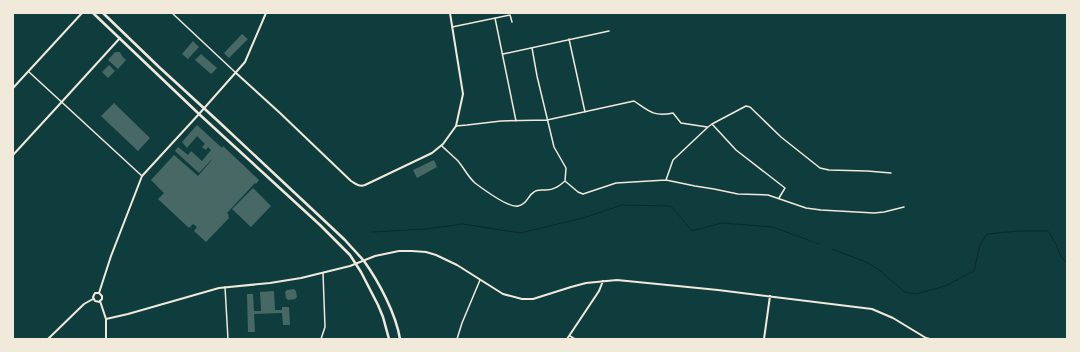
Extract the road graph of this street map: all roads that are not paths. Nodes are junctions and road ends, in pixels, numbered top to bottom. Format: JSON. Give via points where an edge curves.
{"nodes":[{"id":1,"x":82,"y":13,"type":"edge"},
{"id":2,"x":93,"y":13,"type":"edge"},
{"id":3,"x":103,"y":13,"type":"edge"},
{"id":4,"x":172,"y":13,"type":"edge"},
{"id":5,"x":266,"y":13,"type":"edge"},
{"id":6,"x":450,"y":13,"type":"edge"},
{"id":7,"x":495,"y":18,"type":"junction"},
{"id":8,"x":512,"y":22,"type":"dead end"},
{"id":9,"x":452,"y":27,"type":"junction"},
{"id":10,"x":608,"y":31,"type":"dead end"},
{"id":11,"x":120,"y":38,"type":"junction"},
{"id":12,"x":570,"y":39,"type":"junction"},
{"id":13,"x":532,"y":48,"type":"junction"},
{"id":14,"x":503,"y":54,"type":"junction"},
{"id":15,"x":29,"y":71,"type":"junction"},
{"id":16,"x":236,"y":73,"type":"junction"},
{"id":17,"x":13,"y":83,"type":"edge"},
{"id":18,"x":16,"y":85,"type":"junction"},
{"id":19,"x":13,"y":88,"type":"edge"},
{"id":20,"x":62,"y":102,"type":"junction"},
{"id":21,"x":204,"y":108,"type":"junction"},
{"id":22,"x":585,"y":112,"type":"junction"},
{"id":23,"x":199,"y":114,"type":"junction"},
{"id":24,"x":516,"y":120,"type":"junction"},
{"id":25,"x":547,"y":120,"type":"junction"},
{"id":26,"x":712,"y":124,"type":"junction"},
{"id":27,"x":456,"y":126,"type":"junction"},
{"id":28,"x":708,"y":127,"type":"junction"},
{"id":29,"x":442,"y":146,"type":"junction"},
{"id":30,"x":13,"y":154,"type":"edge"},
{"id":31,"x":891,"y":173,"type":"dead end"},
{"id":32,"x":142,"y":176,"type":"junction"},
{"id":33,"x":666,"y":180,"type":"junction"},
{"id":34,"x":565,"y":181,"type":"junction"},
{"id":35,"x":779,"y":198,"type":"junction"},
{"id":36,"x":904,"y":207,"type":"dead end"},
{"id":37,"x":363,"y":260,"type":"junction"},
{"id":38,"x":356,"y":264,"type":"junction"},
{"id":39,"x":323,"y":273,"type":"junction"},
{"id":40,"x":480,"y":280,"type":"junction"},
{"id":41,"x":603,"y":281,"type":"junction"},
{"id":42,"x":225,"y":287,"type":"junction"},
{"id":43,"x":100,"y":293,"type":"junction"},
{"id":44,"x":770,"y":296,"type":"junction"},
{"id":45,"x":93,"y":298,"type":"junction"},
{"id":46,"x":100,"y":301,"type":"junction"},
{"id":47,"x":106,"y":320,"type":"junction"},
{"id":48,"x":569,"y":335,"type":"junction"},
{"id":49,"x":48,"y":339,"type":"edge"},
{"id":50,"x":106,"y":339,"type":"edge"},
{"id":51,"x":228,"y":339,"type":"edge"},
{"id":52,"x":321,"y":339,"type":"edge"},
{"id":53,"x":389,"y":339,"type":"edge"},
{"id":54,"x":400,"y":339,"type":"edge"},
{"id":55,"x":457,"y":339,"type":"edge"},
{"id":56,"x":568,"y":339,"type":"edge"},
{"id":57,"x":574,"y":339,"type":"edge"},
{"id":58,"x":764,"y":339,"type":"edge"},
{"id":59,"x":930,"y":339,"type":"edge"}],
"edges":[{"from":1,"to":15,"type":"street"},
{"from":2,"to":11,"type":"main road"},
{"from":3,"to":21,"type":"main road"},
{"from":4,"to":16,"type":"street"},
{"from":5,"to":16,"type":"street","via":[[245,62]]},
{"from":6,"to":9,"type":"street"},
{"from":7,"to":8,"type":"street","via":[[510,15]]},
{"from":7,"to":9,"type":"street"},
{"from":7,"to":14,"type":"street"},
{"from":9,"to":27,"type":"street","via":[[463,94]]},
{"from":10,"to":12,"type":"street"},
{"from":11,"to":20,"type":"street"},
{"from":11,"to":23,"type":"main road"},
{"from":12,"to":13,"type":"street"},
{"from":12,"to":22,"type":"street"},
{"from":13,"to":14,"type":"street"},
{"from":13,"to":25,"type":"street"},
{"from":14,"to":24,"type":"street"},
{"from":15,"to":18,"type":"street"},
{"from":15,"to":20,"type":"street"},
{"from":16,"to":21,"type":"street"},
{"from":16,"to":29,"type":"street","via":[[357,185],[371,183]]},
{"from":17,"to":18,"type":"street"},
{"from":18,"to":19,"type":"street"},
{"from":20,"to":30,"type":"street"},
{"from":20,"to":32,"type":"street"},
{"from":21,"to":23,"type":"street"},
{"from":21,"to":37,"type":"main road","via":[[345,240]]},
{"from":22,"to":25,"type":"street"},
{"from":22,"to":28,"type":"street","via":[[634,101],[651,113],[663,115],[673,112],[681,123]]},
{"from":23,"to":32,"type":"street"},
{"from":23,"to":38,"type":"main road","via":[[320,226]]},
{"from":24,"to":25,"type":"street"},
{"from":24,"to":27,"type":"street"},
{"from":25,"to":34,"type":"street","via":[[554,147],[566,168]]},
{"from":26,"to":28,"type":"street"},
{"from":26,"to":31,"type":"street","via":[[746,106],[750,107],[781,137],[820,168]]},
{"from":26,"to":35,"type":"street","via":[[736,150],[785,188]]},
{"from":27,"to":29,"type":"street"},
{"from":28,"to":33,"type":"street","via":[[673,160]]},
{"from":29,"to":34,"type":"street","via":[[476,183],[513,206],[523,204],[533,192],[553,189]]},
{"from":32,"to":43,"type":"street","via":[[111,256]]},
{"from":33,"to":34,"type":"street","via":[[616,183],[584,194]]},
{"from":33,"to":35,"type":"street","via":[[738,194]]},
{"from":35,"to":36,"type":"street","via":[[806,208],[822,210],[874,213]]},
{"from":37,"to":38,"type":"street"},
{"from":37,"to":40,"type":"street","via":[[399,251],[426,252],[448,260]]},
{"from":37,"to":54,"type":"main road","via":[[393,313]]},
{"from":38,"to":39,"type":"street"},
{"from":38,"to":53,"type":"main road","via":[[383,317]]},
{"from":39,"to":42,"type":"street","via":[[270,283]]},
{"from":39,"to":52,"type":"street","via":[[324,327]]},
{"from":40,"to":41,"type":"street","via":[[503,294],[522,299],[533,299],[570,287]]},
{"from":40,"to":55,"type":"street"},
{"from":41,"to":44,"type":"street","via":[[617,280]]},
{"from":41,"to":48,"type":"street","via":[[600,290]]},
{"from":42,"to":47,"type":"street"},
{"from":42,"to":51,"type":"street"},
{"from":43,"to":45,"type":"street","via":[[95,293]]},
{"from":43,"to":46,"type":"street","via":[[103,298]]},
{"from":44,"to":58,"type":"street"},
{"from":44,"to":59,"type":"street","via":[[872,309]]},
{"from":45,"to":46,"type":"street","via":[[96,302]]},
{"from":45,"to":49,"type":"street"},
{"from":46,"to":47,"type":"street"},
{"from":47,"to":50,"type":"street"},
{"from":48,"to":56,"type":"street"},
{"from":48,"to":57,"type":"street"}]}
